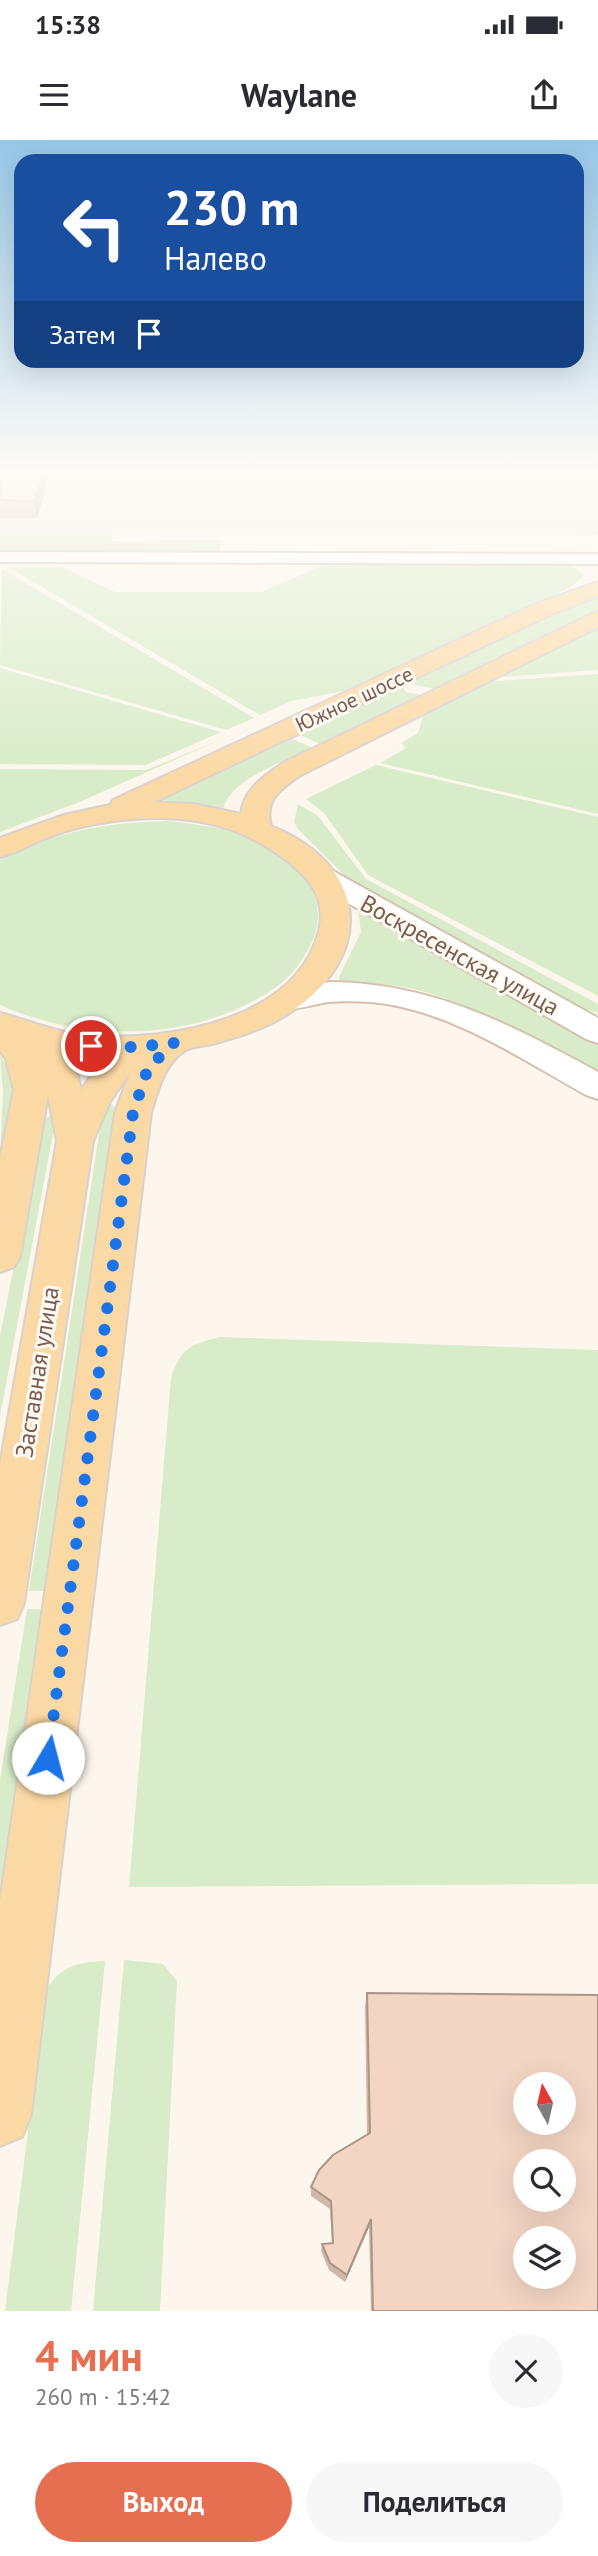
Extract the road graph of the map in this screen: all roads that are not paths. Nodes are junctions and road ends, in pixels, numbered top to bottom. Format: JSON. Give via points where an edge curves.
{"nodes":[{"id":1,"x":598,"y":588,"type":"edge"},
{"id":2,"x":598,"y":618,"type":"edge"},
{"id":3,"x":403,"y":676,"type":"junction"},
{"id":4,"x":444,"y":692,"type":"junction"},
{"id":5,"x":111,"y":812,"type":"junction"},
{"id":6,"x":258,"y":831,"type":"junction"},
{"id":7,"x":0,"y":848,"type":"edge"},
{"id":8,"x":323,"y":877,"type":"junction"},
{"id":9,"x":288,"y":1000,"type":"junction"},
{"id":10,"x":7,"y":1028,"type":"edge"},
{"id":11,"x":598,"y":1032,"type":"edge"},
{"id":12,"x":154,"y":1045,"type":"junction"},
{"id":13,"x":598,"y":1087,"type":"edge"},
{"id":14,"x":75,"y":1141,"type":"junction"},
{"id":15,"x":0,"y":1257,"type":"edge"},
{"id":16,"x":0,"y":1603,"type":"edge"},
{"id":17,"x":0,"y":2115,"type":"edge"}],
"edges":[{"from":1,"to":3,"type":"main road","name":"Южное шоссе"},
{"from":2,"to":4,"type":"main road","name":"Южное шоссе"},
{"from":3,"to":4,"type":"main road","via":[[416,690]]},
{"from":3,"to":5,"type":"main road","name":"Южное шоссе"},
{"from":4,"to":6,"type":"main road","name":"Южное шоссе","via":[[269,784],[254,805]]},
{"from":5,"to":6,"type":"main road","via":[[178,812]]},
{"from":5,"to":7,"type":"main road","via":[[65,821]]},
{"from":6,"to":8,"type":"main road","via":[[296,852]]},
{"from":8,"to":9,"type":"main road","via":[[334,902],[335,935],[318,971]]},
{"from":8,"to":11,"type":"main road","name":"Воскресенская улица"},
{"from":9,"to":12,"type":"main road","via":[[232,1027]]},
{"from":9,"to":13,"type":"main road","name":"Воскресенская улица","via":[[348,990],[422,1000],[477,1021]]},
{"from":10,"to":12,"type":"main road","via":[[79,1045]]},
{"from":10,"to":14,"type":"main road","name":"Заставная улица","via":[[59,1068]]},
{"from":10,"to":15,"type":"main road","via":[[23,1058],[32,1090]]},
{"from":12,"to":14,"type":"main road","name":"Заставная улица","via":[[115,1063]]},
{"from":12,"to":17,"type":"main road","via":[[133,1113]]},
{"from":14,"to":16,"type":"main road","name":"Заставная улица"}]}
